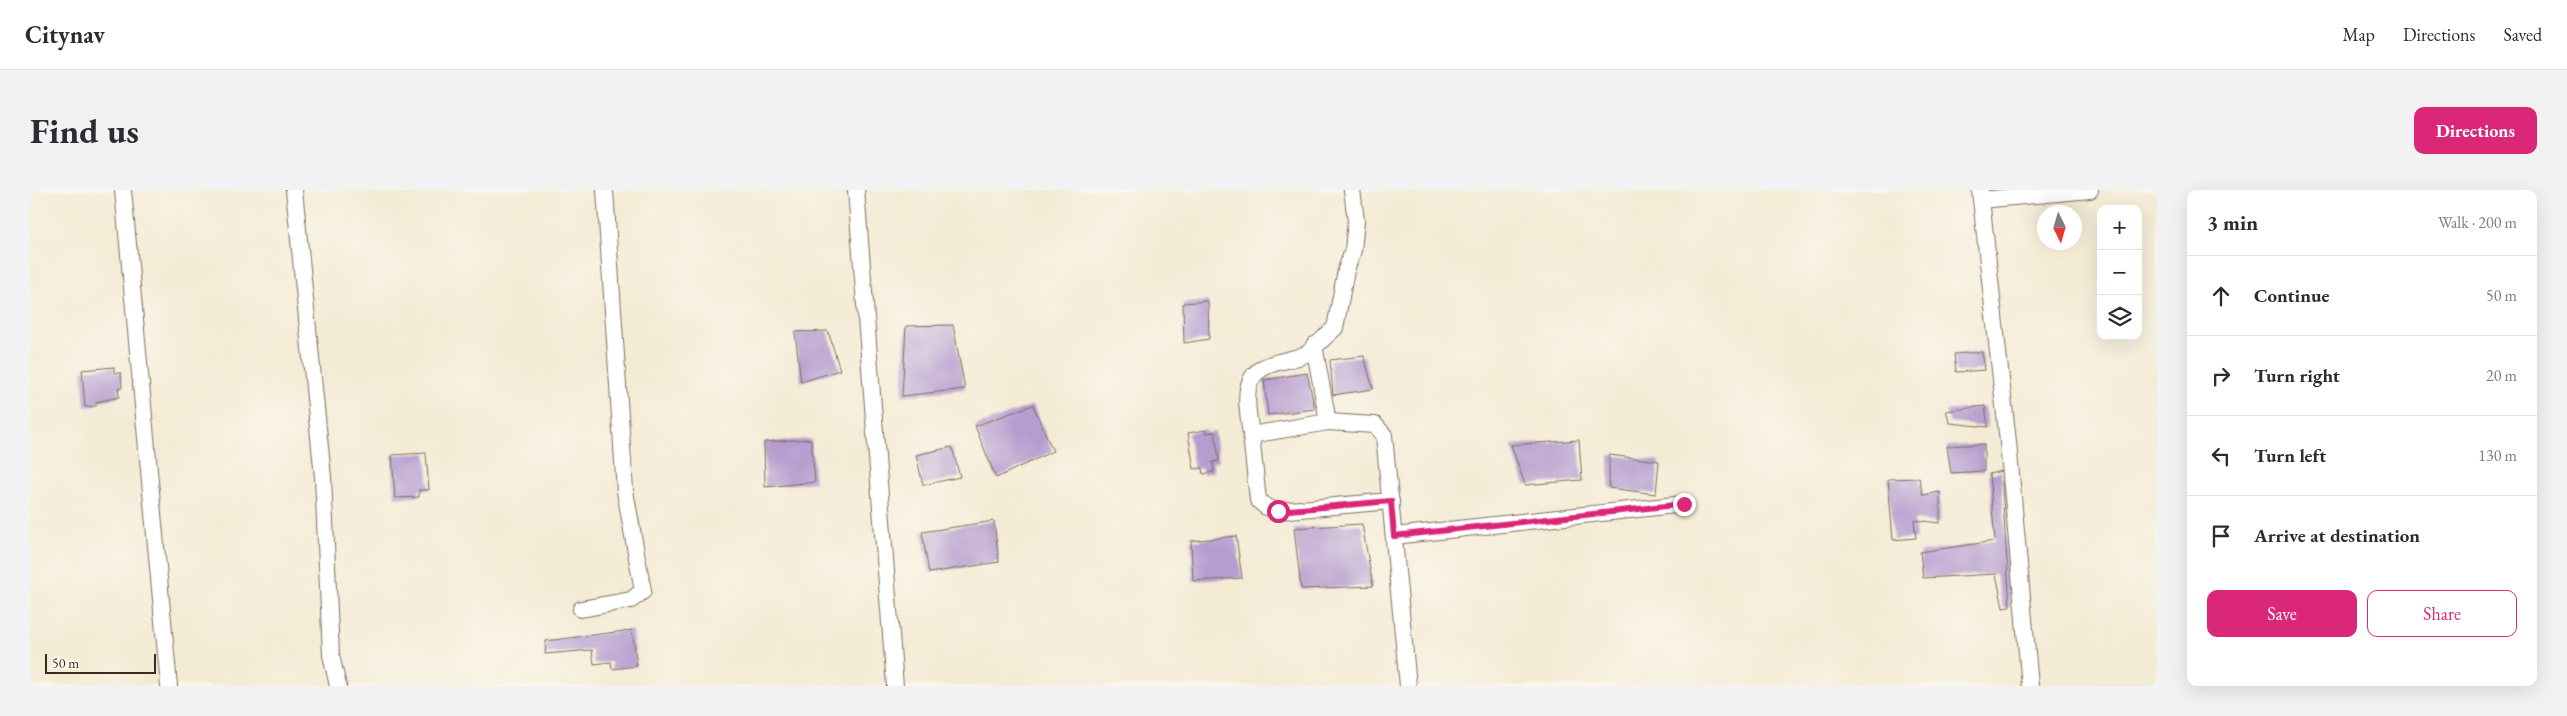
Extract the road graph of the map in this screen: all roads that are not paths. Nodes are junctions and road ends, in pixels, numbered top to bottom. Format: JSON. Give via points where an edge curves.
{"nodes":[{"id":1,"x":123,"y":190,"type":"edge"},
{"id":2,"x":294,"y":190,"type":"edge"},
{"id":3,"x":604,"y":190,"type":"edge"},
{"id":4,"x":856,"y":190,"type":"edge"},
{"id":5,"x":1352,"y":190,"type":"edge"},
{"id":6,"x":2090,"y":190,"type":"edge"},
{"id":7,"x":1981,"y":195,"type":"edge"},
{"id":8,"x":1314,"y":344,"type":"junction"},
{"id":9,"x":1328,"y":422,"type":"junction"},
{"id":10,"x":1251,"y":435,"type":"junction"},
{"id":11,"x":1391,"y":501,"type":"junction"},
{"id":12,"x":1684,"y":504,"type":"dead end"},
{"id":13,"x":1394,"y":536,"type":"junction"},
{"id":14,"x":581,"y":609,"type":"dead end"},
{"id":15,"x":169,"y":686,"type":"edge"},
{"id":16,"x":338,"y":686,"type":"edge"},
{"id":17,"x":895,"y":686,"type":"edge"},
{"id":18,"x":1408,"y":686,"type":"edge"},
{"id":19,"x":2030,"y":686,"type":"edge"}],
"edges":[{"from":1,"to":15,"type":"street"},
{"from":2,"to":16,"type":"street","via":[[324,477],[331,655]]},
{"from":3,"to":14,"type":"street","via":[[624,482],[643,591],[631,600]]},
{"from":4,"to":17,"type":"street"},
{"from":5,"to":8,"type":"street","via":[[1356,221],[1340,310],[1334,328]]},
{"from":6,"to":7,"type":"street"},
{"from":7,"to":19,"type":"street"},
{"from":8,"to":9,"type":"street"},
{"from":8,"to":10,"type":"street","via":[[1309,352],[1299,357],[1269,364],[1254,372],[1247,398]]},
{"from":9,"to":10,"type":"street"},
{"from":9,"to":11,"type":"street","via":[[1375,425],[1384,435]]},
{"from":10,"to":11,"type":"street","via":[[1258,500],[1266,507],[1278,511]]},
{"from":11,"to":13,"type":"street"},
{"from":12,"to":13,"type":"street"},
{"from":13,"to":18,"type":"street"}]}
